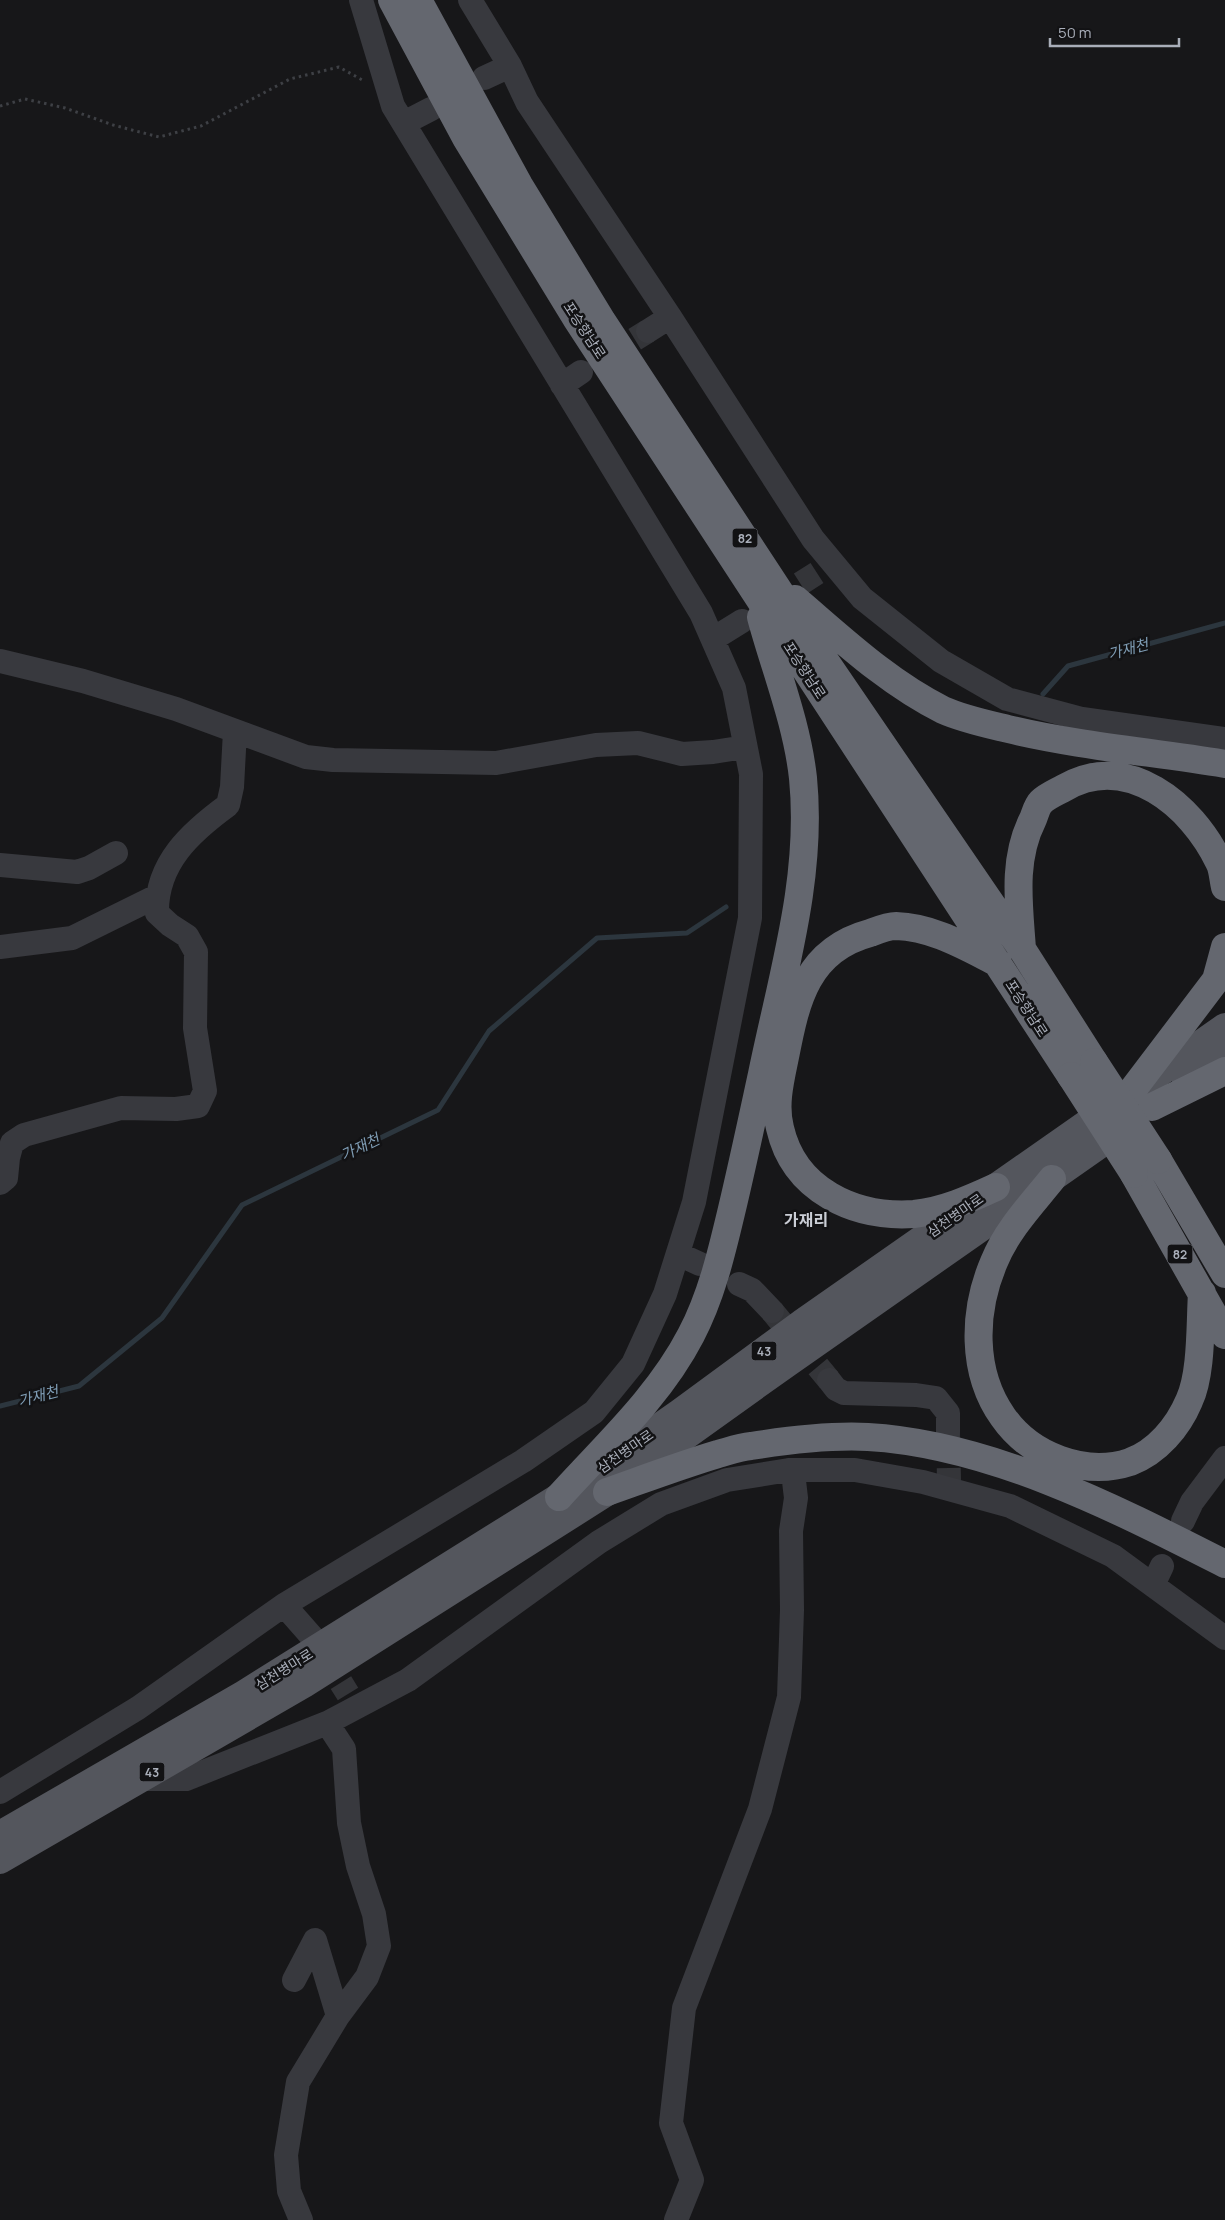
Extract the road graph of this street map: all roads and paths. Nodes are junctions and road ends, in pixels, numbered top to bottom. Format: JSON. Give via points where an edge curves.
{"nodes":[{"id":1,"x":361,"y":0,"type":"edge"},
{"id":2,"x":392,"y":0,"type":"edge"},
{"id":3,"x":418,"y":0,"type":"edge"},
{"id":4,"x":470,"y":0,"type":"edge"},
{"id":5,"x":510,"y":66,"type":"junction"},
{"id":6,"x":484,"y":78,"type":"dead end"},
{"id":7,"x":0,"y":106,"type":"edge"},
{"id":8,"x":431,"y":109,"type":"dead end"},
{"id":9,"x":399,"y":114,"type":"junction"},
{"id":10,"x":670,"y":317,"type":"junction"},
{"id":11,"x":648,"y":331,"type":"tunnel mouth"},
{"id":12,"x":764,"y":586,"type":"junction"},
{"id":13,"x":742,"y":621,"type":"dead end"},
{"id":14,"x":712,"y":639,"type":"junction"},
{"id":15,"x":0,"y":661,"type":"edge"},
{"id":16,"x":235,"y":731,"type":"junction"},
{"id":17,"x":1225,"y":739,"type":"edge"},
{"id":18,"x":745,"y":747,"type":"junction"},
{"id":19,"x":1225,"y":764,"type":"edge"},
{"id":20,"x":116,"y":853,"type":"dead end"},
{"id":21,"x":0,"y":865,"type":"edge"},
{"id":22,"x":1225,"y":887,"type":"edge"},
{"id":23,"x":157,"y":896,"type":"junction"},
{"id":24,"x":0,"y":947,"type":"edge"},
{"id":25,"x":1225,"y":947,"type":"edge"},
{"id":26,"x":1022,"y":949,"type":"junction"},
{"id":27,"x":999,"y":964,"type":"junction"},
{"id":28,"x":1225,"y":1027,"type":"edge"},
{"id":29,"x":1225,"y":1054,"type":"edge"},
{"id":30,"x":1225,"y":1071,"type":"edge"},
{"id":31,"x":1141,"y":1099,"type":"junction"},
{"id":32,"x":1052,"y":1179,"type":"junction"},
{"id":33,"x":0,"y":1183,"type":"edge"},
{"id":34,"x":996,"y":1187,"type":"junction"},
{"id":35,"x":678,"y":1254,"type":"junction"},
{"id":36,"x":700,"y":1264,"type":"dead end"},
{"id":37,"x":1225,"y":1274,"type":"edge"},
{"id":38,"x":739,"y":1284,"type":"dead end"},
{"id":39,"x":1202,"y":1293,"type":"junction"},
{"id":40,"x":772,"y":1311,"type":"tunnel mouth"},
{"id":41,"x":1225,"y":1335,"type":"edge"},
{"id":42,"x":829,"y":1380,"type":"tunnel mouth"},
{"id":43,"x":948,"y":1432,"type":"tunnel mouth"},
{"id":44,"x":1225,"y":1458,"type":"edge"},
{"id":45,"x":789,"y":1470,"type":"junction"},
{"id":46,"x":607,"y":1492,"type":"junction"},
{"id":47,"x":558,"y":1497,"type":"junction"},
{"id":48,"x":1183,"y":1521,"type":"dead end"},
{"id":49,"x":1225,"y":1564,"type":"edge"},
{"id":50,"x":284,"y":1605,"type":"junction"},
{"id":51,"x":313,"y":1638,"type":"tunnel mouth"},
{"id":52,"x":1225,"y":1638,"type":"edge"},
{"id":53,"x":327,"y":1723,"type":"junction"},
{"id":54,"x":139,"y":1779,"type":"junction"},
{"id":55,"x":0,"y":1792,"type":"edge"},
{"id":56,"x":0,"y":1835,"type":"edge"},
{"id":57,"x":0,"y":1860,"type":"edge"},
{"id":58,"x":294,"y":1980,"type":"dead end"},
{"id":59,"x":338,"y":2016,"type":"junction"},
{"id":60,"x":301,"y":2220,"type":"edge"},
{"id":61,"x":676,"y":2220,"type":"edge"}],
"edges":[{"from":1,"to":9,"type":"street"},
{"from":2,"to":12,"type":"highway","name":"포승향남로","number":"82","via":[[466,138],[561,294]]},
{"from":3,"to":12,"type":"highway","name":"포승향남로","number":"82","via":[[519,185]]},
{"from":4,"to":5,"type":"street"},
{"from":5,"to":6,"type":"street"},
{"from":5,"to":10,"type":"street","via":[[527,102]]},
{"from":7,"to":9,"type":"path","via":[[25,99],[159,137],[200,126],[290,79],[339,67],[364,81]]},
{"from":8,"to":9,"type":"street"},
{"from":9,"to":14,"type":"street","via":[[572,378],[701,612]]},
{"from":10,"to":11,"type":"street"},
{"from":10,"to":17,"type":"street","via":[[813,540],[825,568],[934,655],[1007,699],[1082,720]]},
{"from":12,"to":19,"type":"highway","via":[[908,691],[945,710],[1036,736]]},
{"from":12,"to":26,"type":"highway","name":"포승향남로","number":"82","via":[[819,652]]},
{"from":12,"to":27,"type":"highway","name":"포승향남로","number":"82"},
{"from":12,"to":47,"type":"highway","via":[[803,777],[805,832],[794,930],[738,1183],[712,1286],[692,1334],[671,1369],[644,1403]]},
{"from":13,"to":14,"type":"street"},
{"from":14,"to":18,"type":"street","via":[[734,688]]},
{"from":15,"to":16,"type":"street","via":[[84,681]]},
{"from":16,"to":18,"type":"street","via":[[306,757],[332,760],[496,764],[596,744],[638,743],[682,754]]},
{"from":16,"to":23,"type":"street","via":[[228,805],[184,842],[167,866]]},
{"from":18,"to":35,"type":"street","via":[[750,774],[750,918],[694,1202]]},
{"from":20,"to":21,"type":"street","via":[[77,872]]},
{"from":22,"to":26,"type":"highway","via":[[1220,863],[1199,828],[1175,803],[1154,788],[1101,775],[1074,782],[1041,802],[1024,835],[1018,864]]},
{"from":23,"to":24,"type":"street","via":[[72,938]]},
{"from":23,"to":33,"type":"street","via":[[157,913],[187,936],[196,952],[195,1028],[205,1091],[198,1106],[121,1108],[24,1135],[12,1143],[6,1178]]},
{"from":25,"to":31,"type":"highway","via":[[1216,980]]},
{"from":26,"to":37,"type":"highway","name":"포승향남로","number":"82","bridge":true,"via":[[1158,1160]]},
{"from":27,"to":34,"type":"highway","via":[[942,935],[895,926],[850,938],[827,954],[800,994],[793,1013],[777,1096],[779,1127],[787,1150],[812,1185],[829,1197],[864,1209],[914,1214],[958,1204]]},
{"from":27,"to":39,"type":"highway","name":"포승향남로","number":"82","bridge":true,"via":[[1134,1174]]},
{"from":28,"to":31,"type":"main road","name":"삼천병마로","number":"43"},
{"from":29,"to":31,"type":"main road","name":"삼천병마로","number":"43"},
{"from":30,"to":31,"type":"highway"},
{"from":31,"to":32,"type":"main road","name":"삼천병마로","number":"43"},
{"from":31,"to":34,"type":"main road","name":"삼천병마로","number":"43"},
{"from":32,"to":39,"type":"highway","via":[[1013,1226],[994,1262],[978,1318],[978,1342],[989,1390],[1003,1417],[1022,1439],[1049,1456],[1066,1462],[1099,1466],[1130,1462],[1156,1447],[1175,1427],[1190,1400],[1197,1369]]},
{"from":32,"to":46,"type":"main road","name":"삼천병마로","number":"43"},
{"from":34,"to":47,"type":"main road","name":"삼천병마로","number":"43"},
{"from":35,"to":36,"type":"street"},
{"from":35,"to":50,"type":"street","via":[[665,1294],[633,1364],[594,1412],[523,1461]]},
{"from":38,"to":40,"type":"street","via":[[752,1290]]},
{"from":39,"to":41,"type":"highway","name":"포승향남로","number":"82"},
{"from":42,"to":43,"type":"street","via":[[844,1393],[936,1398],[948,1413]]},
{"from":44,"to":48,"type":"street","via":[[1192,1502]]},
{"from":45,"to":52,"type":"street","via":[[855,1470],[949,1485],[1010,1506],[1157,1575]]},
{"from":45,"to":53,"type":"street","via":[[727,1480],[661,1504],[599,1542],[408,1680],[353,1701]]},
{"from":45,"to":61,"type":"street","via":[[796,1498],[791,1531],[789,1697],[760,1809],[684,2008],[671,2123],[692,2180]]},
{"from":46,"to":49,"type":"highway","via":[[749,1446],[868,1437],[935,1446],[1028,1472],[1142,1522]]},
{"from":46,"to":54,"type":"main road","name":"삼천병마로","number":"43","via":[[304,1684]]},
{"from":47,"to":56,"type":"main road","name":"삼천병마로","number":"43","via":[[244,1694]]},
{"from":50,"to":51,"type":"street"},
{"from":50,"to":55,"type":"street","via":[[138,1708]]},
{"from":53,"to":54,"type":"street","via":[[186,1779]]},
{"from":53,"to":59,"type":"street","via":[[344,1750],[349,1823],[358,1866],[374,1914],[379,1946],[367,1977]]},
{"from":54,"to":57,"type":"main road","name":"삼천병마로","number":"43"},
{"from":58,"to":59,"type":"street","via":[[315,1940]]},
{"from":59,"to":60,"type":"street","via":[[298,2082],[286,2155],[288,2191]]}]}
